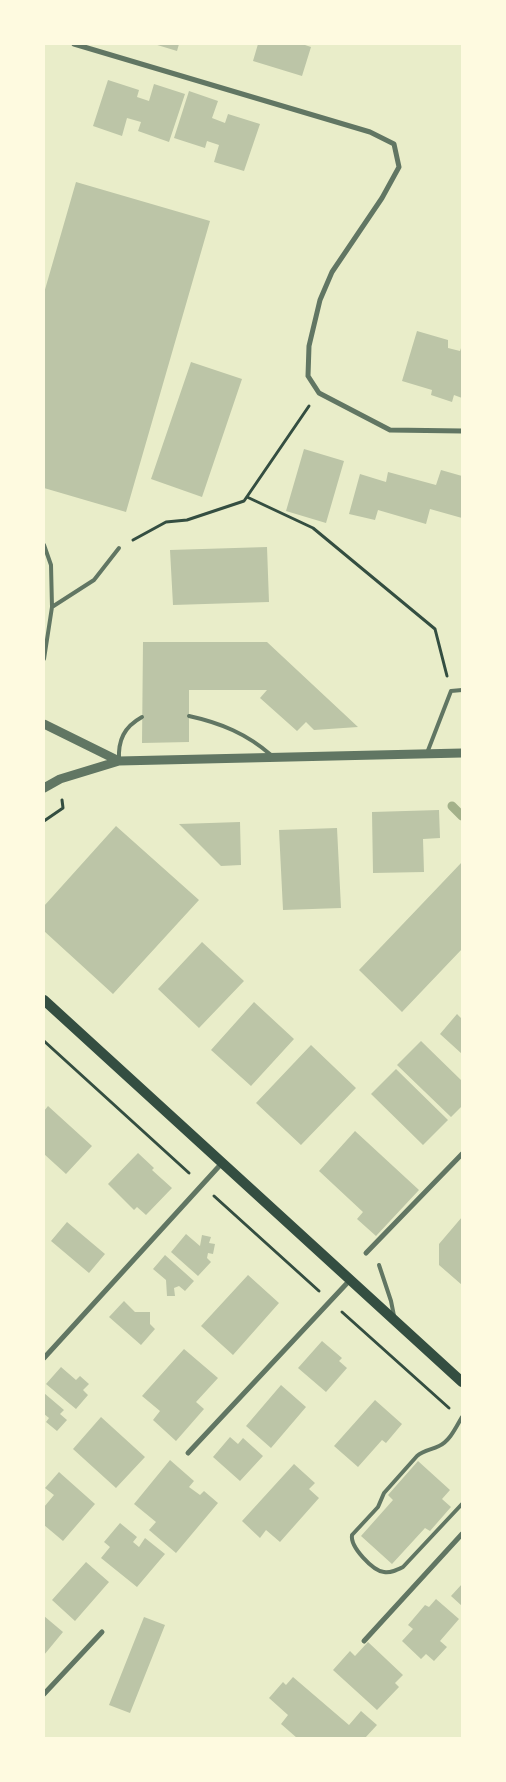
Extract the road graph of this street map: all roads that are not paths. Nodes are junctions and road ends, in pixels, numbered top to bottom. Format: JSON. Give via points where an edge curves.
{"nodes":[{"id":1,"x":74,"y":44,"type":"edge"},
{"id":2,"x":462,"y":431,"type":"edge"},
{"id":3,"x":44,"y":546,"type":"edge"},
{"id":4,"x":119,"y":548,"type":"road end"},
{"id":5,"x":52,"y":607,"type":"junction"},
{"id":6,"x":44,"y":659,"type":"edge"},
{"id":7,"x":462,"y":690,"type":"edge"},
{"id":8,"x":189,"y":716,"type":"dead end"},
{"id":9,"x":142,"y":717,"type":"dead end"},
{"id":10,"x":44,"y":724,"type":"edge"},
{"id":11,"x":426,"y":753,"type":"junction"},
{"id":12,"x":462,"y":753,"type":"edge"},
{"id":13,"x":275,"y":758,"type":"junction"},
{"id":14,"x":119,"y":761,"type":"junction"},
{"id":15,"x":44,"y":788,"type":"edge"},
{"id":16,"x":44,"y":1000,"type":"edge"},
{"id":17,"x":462,"y":1154,"type":"edge"},
{"id":18,"x":222,"y":1163,"type":"junction"},
{"id":19,"x":366,"y":1253,"type":"dead end"},
{"id":20,"x":379,"y":1265,"type":"dead end"},
{"id":21,"x":350,"y":1280,"type":"junction"},
{"id":22,"x":395,"y":1321,"type":"junction"},
{"id":23,"x":44,"y":1358,"type":"edge"},
{"id":24,"x":461,"y":1380,"type":"edge"},
{"id":25,"x":462,"y":1418,"type":"edge"},
{"id":26,"x":188,"y":1453,"type":"dead end"},
{"id":27,"x":462,"y":1504,"type":"edge"},
{"id":28,"x":462,"y":1534,"type":"edge"},
{"id":29,"x":102,"y":1632,"type":"dead end"},
{"id":30,"x":364,"y":1641,"type":"dead end"},
{"id":31,"x":44,"y":1694,"type":"edge"}],
"edges":[{"from":1,"to":2,"type":"street","via":[[370,132],[394,144],[399,167],[332,272],[320,300],[309,346],[308,376],[319,393],[390,430]]},
{"from":3,"to":5,"type":"lane","via":[[51,565]]},
{"from":4,"to":5,"type":"lane","via":[[94,580]]},
{"from":5,"to":6,"type":"lane"},
{"from":7,"to":11,"type":"lane","via":[[451,691]]},
{"from":8,"to":13,"type":"lane","via":[[227,726]]},
{"from":9,"to":14,"type":"lane","via":[[125,730],[120,740]]},
{"from":10,"to":14,"type":"street"},
{"from":11,"to":12,"type":"street"},
{"from":11,"to":13,"type":"street"},
{"from":13,"to":14,"type":"street"},
{"from":14,"to":15,"type":"street","via":[[60,779]]},
{"from":16,"to":18,"type":"main road"},
{"from":17,"to":19,"type":"street"},
{"from":18,"to":21,"type":"main road"},
{"from":18,"to":23,"type":"street"},
{"from":20,"to":22,"type":"lane"},
{"from":21,"to":22,"type":"main road"},
{"from":21,"to":26,"type":"street"},
{"from":22,"to":24,"type":"main road"},
{"from":25,"to":27,"type":"lane","via":[[443,1444],[416,1456],[384,1493],[378,1507],[352,1535],[352,1540],[356,1550],[371,1564],[382,1572],[392,1572],[403,1567]]},
{"from":28,"to":30,"type":"street"},
{"from":29,"to":31,"type":"street"}]}
